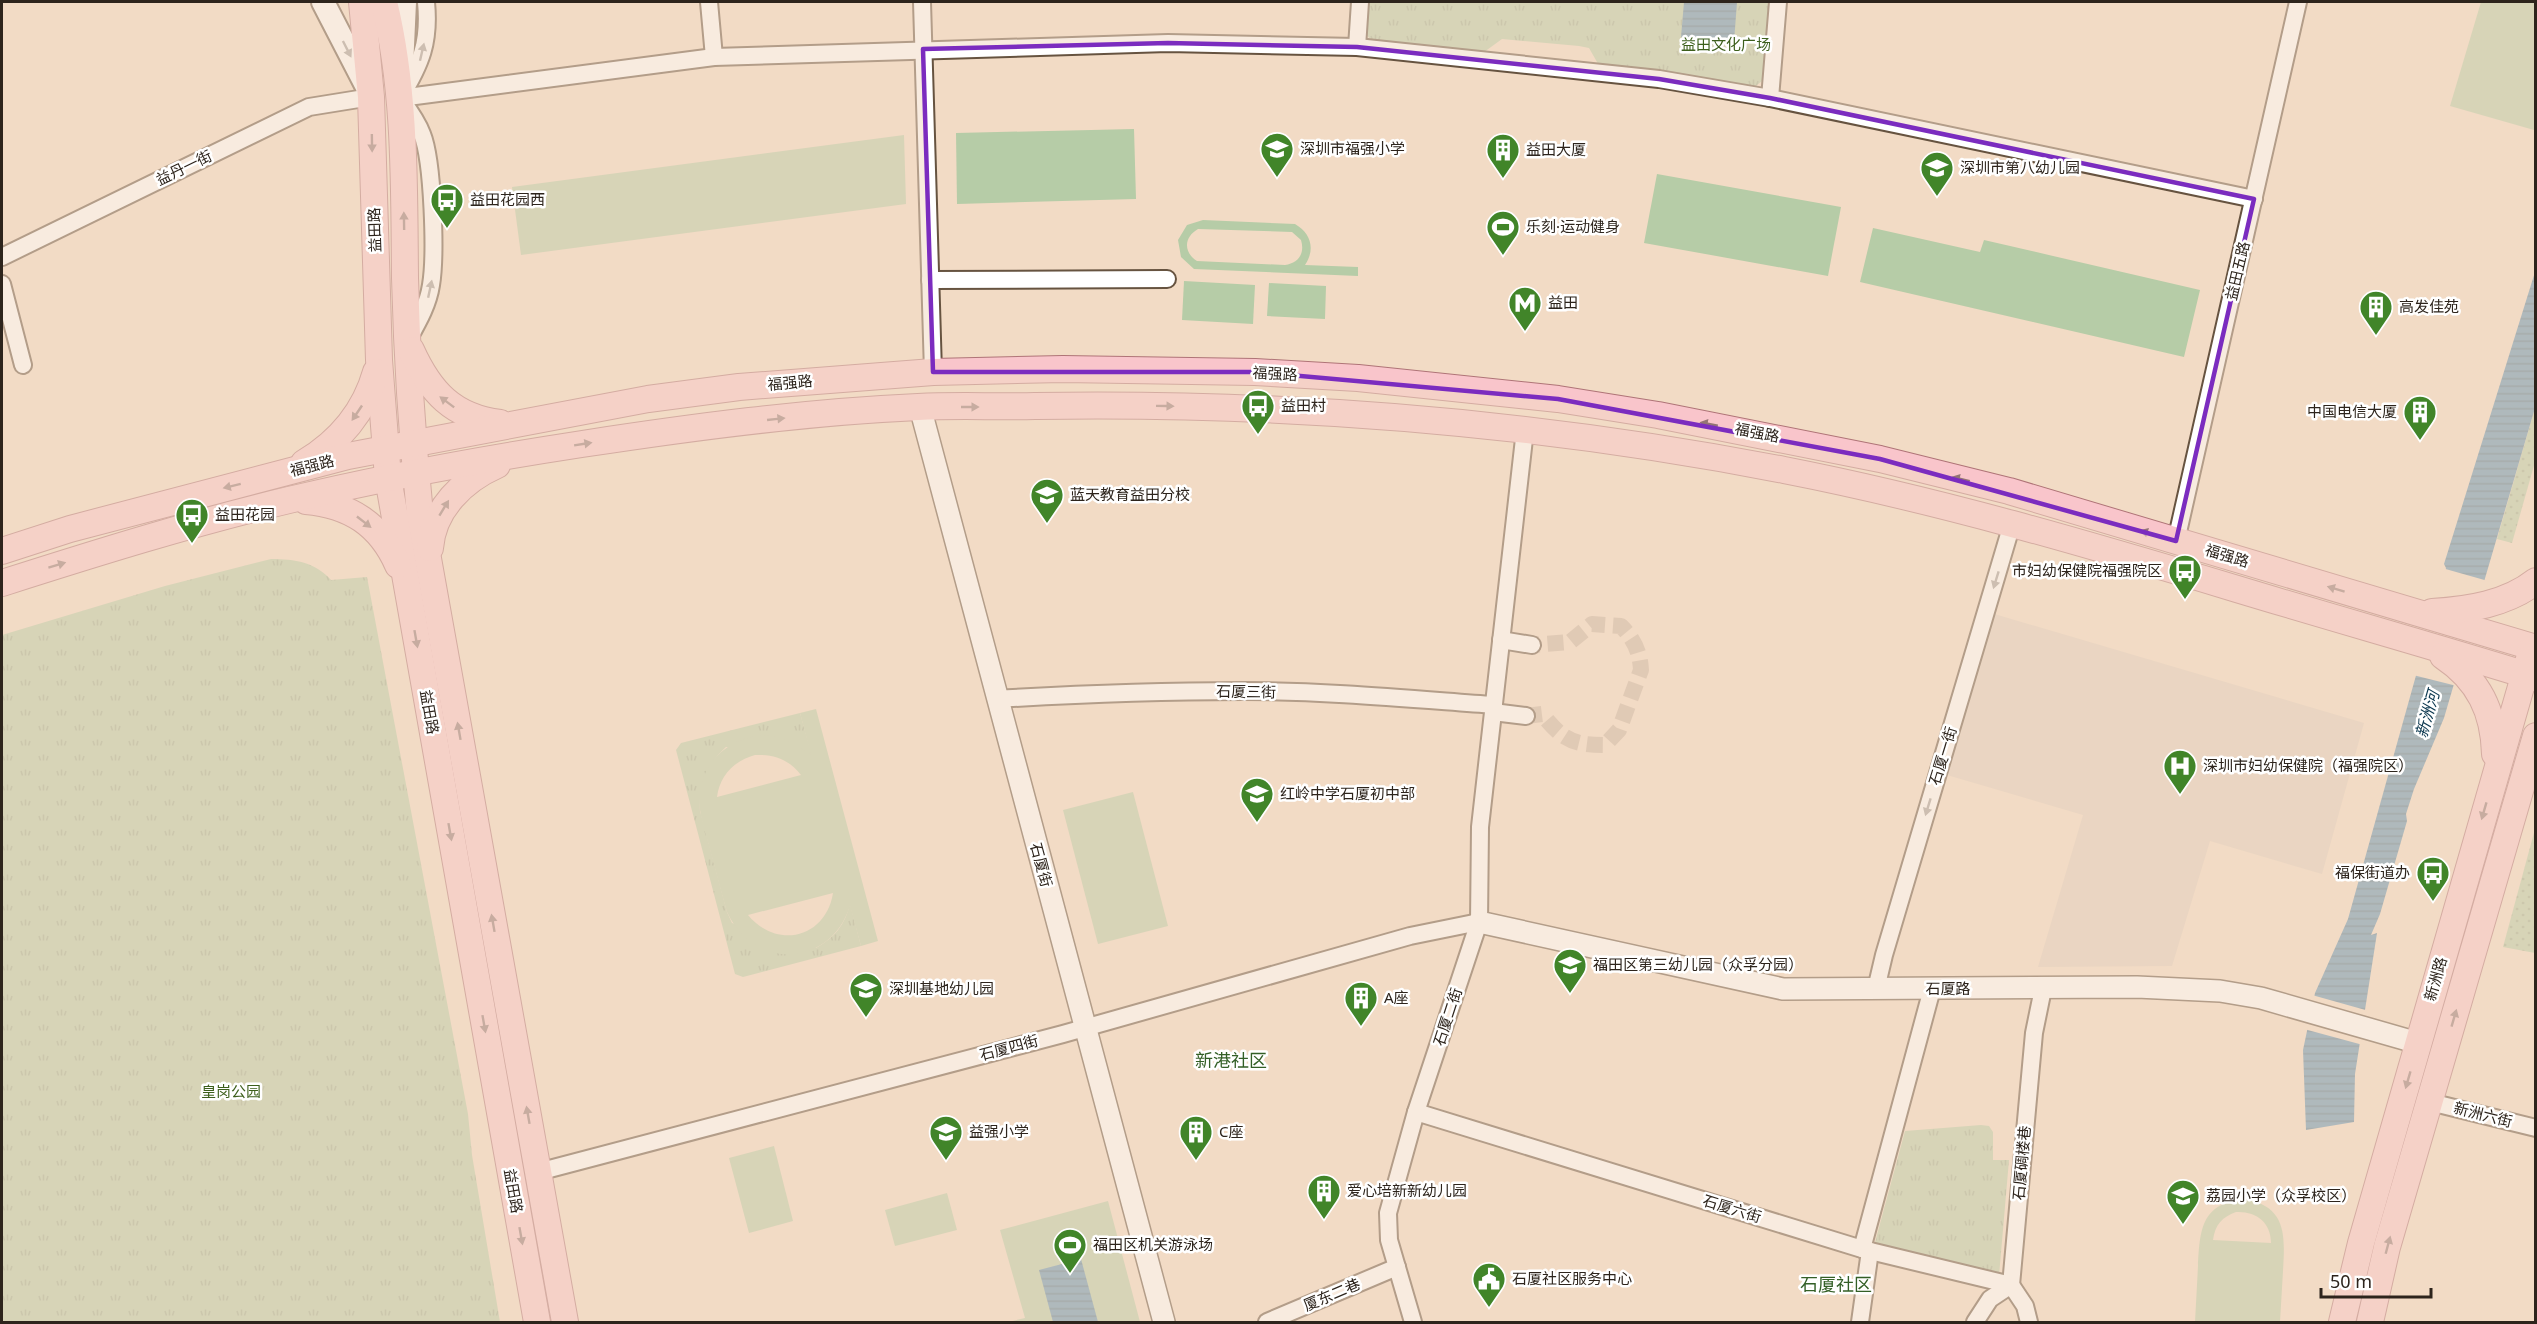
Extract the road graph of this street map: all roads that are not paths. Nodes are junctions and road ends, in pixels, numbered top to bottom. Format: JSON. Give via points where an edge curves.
{"nodes":[{"id":1,"x":323,"y":2,"type":"edge"},
{"id":2,"x":362,"y":2,"type":"edge"},
{"id":3,"x":384,"y":2,"type":"edge"},
{"id":4,"x":405,"y":2,"type":"edge"},
{"id":5,"x":426,"y":2,"type":"edge"},
{"id":6,"x":709,"y":2,"type":"edge"},
{"id":7,"x":921,"y":2,"type":"edge"},
{"id":8,"x":1360,"y":2,"type":"edge"},
{"id":9,"x":1778,"y":2,"type":"edge"},
{"id":10,"x":2298,"y":2,"type":"edge"},
{"id":11,"x":1357,"y":47,"type":"junction"},
{"id":12,"x":923,"y":49,"type":"junction"},
{"id":13,"x":714,"y":57,"type":"junction"},
{"id":14,"x":371,"y":97,"type":"junction"},
{"id":15,"x":400,"y":98,"type":"junction"},
{"id":16,"x":1770,"y":98,"type":"junction"},
{"id":17,"x":2254,"y":199,"type":"junction"},
{"id":18,"x":2,"y":257,"type":"edge"},
{"id":19,"x":1167,"y":279,"type":"dead end"},
{"id":20,"x":930,"y":280,"type":"junction"},
{"id":21,"x":2,"y":284,"type":"edge"},
{"id":22,"x":407,"y":342,"type":"junction"},
{"id":23,"x":379,"y":360,"type":"junction"},
{"id":24,"x":24,"y":365,"type":"dead end"},
{"id":25,"x":933,"y":372,"type":"junction"},
{"id":26,"x":920,"y":407,"type":"junction"},
{"id":27,"x":522,"y":422,"type":"junction"},
{"id":28,"x":1525,"y":430,"type":"junction"},
{"id":29,"x":413,"y":444,"type":"junction"},
{"id":30,"x":385,"y":449,"type":"junction"},
{"id":31,"x":525,"y":453,"type":"junction"},
{"id":32,"x":289,"y":471,"type":"junction"},
{"id":33,"x":416,"y":473,"type":"junction"},
{"id":34,"x":388,"y":478,"type":"junction"},
{"id":35,"x":290,"y":500,"type":"junction"},
{"id":36,"x":2012,"y":524,"type":"junction"},
{"id":37,"x":2176,"y":541,"type":"junction"},
{"id":38,"x":2,"y":551,"type":"edge"},
{"id":39,"x":429,"y":564,"type":"junction"},
{"id":40,"x":2535,"y":581,"type":"edge"},
{"id":41,"x":406,"y":582,"type":"junction"},
{"id":42,"x":2,"y":583,"type":"edge"},
{"id":43,"x":2403,"y":609,"type":"junction"},
{"id":44,"x":1501,"y":640,"type":"junction"},
{"id":45,"x":2534,"y":644,"type":"edge"},
{"id":46,"x":1532,"y":645,"type":"tunnel mouth"},
{"id":47,"x":2431,"y":648,"type":"junction"},
{"id":48,"x":2530,"y":676,"type":"edge"},
{"id":49,"x":997,"y":699,"type":"junction"},
{"id":50,"x":1493,"y":709,"type":"junction"},
{"id":51,"x":1526,"y":716,"type":"tunnel mouth"},
{"id":52,"x":2535,"y":736,"type":"edge"},
{"id":53,"x":2530,"y":765,"type":"edge"},
{"id":54,"x":2492,"y":783,"type":"junction"},
{"id":55,"x":1479,"y":922,"type":"junction"},
{"id":56,"x":1876,"y":989,"type":"junction"},
{"id":57,"x":1932,"y":989,"type":"junction"},
{"id":58,"x":2043,"y":989,"type":"junction"},
{"id":59,"x":1085,"y":1028,"type":"junction"},
{"id":60,"x":2418,"y":1043,"type":"junction"},
{"id":61,"x":2430,"y":1102,"type":"junction"},
{"id":62,"x":1416,"y":1112,"type":"junction"},
{"id":63,"x":2535,"y":1128,"type":"edge"},
{"id":64,"x":538,"y":1172,"type":"junction"},
{"id":65,"x":1866,"y":1250,"type":"junction"},
{"id":66,"x":1396,"y":1267,"type":"junction"},
{"id":67,"x":2011,"y":1285,"type":"junction"},
{"id":68,"x":537,"y":1323,"type":"edge"},
{"id":69,"x":565,"y":1323,"type":"edge"},
{"id":70,"x":1164,"y":1323,"type":"edge"},
{"id":71,"x":1267,"y":1323,"type":"edge"},
{"id":72,"x":1413,"y":1323,"type":"edge"},
{"id":73,"x":1860,"y":1323,"type":"edge"},
{"id":74,"x":1975,"y":1323,"type":"edge"},
{"id":75,"x":2029,"y":1323,"type":"edge"},
{"id":76,"x":2342,"y":1323,"type":"edge"},
{"id":77,"x":2370,"y":1323,"type":"edge"}],
"edges":[{"from":1,"to":14,"type":"main road","name":"益田路","one_way":true},
{"from":2,"to":14,"type":"main road","name":"益田路"},
{"from":3,"to":15,"type":"main road","name":"益田路"},
{"from":4,"to":15,"type":"main road","name":"益田路"},
{"from":15,"to":5,"type":"street","one_way":true,"via":[[419,67],[426,36]]},
{"from":6,"to":13,"type":"street"},
{"from":7,"to":12,"type":"street"},
{"from":8,"to":11,"type":"street"},
{"from":9,"to":16,"type":"street"},
{"from":10,"to":17,"type":"street","name":"益田五路"},
{"from":11,"to":12,"type":"street","via":[[1168,43]]},
{"from":11,"to":16,"type":"street","via":[[1659,79]]},
{"from":12,"to":13,"type":"street"},
{"from":12,"to":20,"type":"street"},
{"from":13,"to":15,"type":"street"},
{"from":14,"to":18,"type":"street","name":"益丹一街","via":[[309,107]]},
{"from":14,"to":23,"type":"main road","name":"益田路","one_way":true},
{"from":22,"to":15,"type":"main road","name":"益田路","one_way":true},
{"from":16,"to":17,"type":"street"},
{"from":17,"to":37,"type":"street","name":"益田五路"},
{"from":19,"to":20,"type":"street"},
{"from":20,"to":25,"type":"street"},
{"from":21,"to":24,"type":"street"},
{"from":27,"to":22,"type":"main road","one_way":true,"via":[[483,420],[445,402],[430,386]]},
{"from":22,"to":29,"type":"main road","name":"益田路"},
{"from":23,"to":30,"type":"main road","name":"益田路"},
{"from":23,"to":32,"type":"main road","one_way":true,"via":[[372,386],[349,425],[330,444]]},
{"from":25,"to":27,"type":"main road","name":"福强路","via":[[728,389]]},
{"from":37,"to":25,"type":"main road","name":"福强路","one_way":true,"via":[[2009,491],[1880,459],[1658,414],[1558,399],[1358,378],[1256,372]]},
{"from":26,"to":28,"type":"main road","name":"福强路","one_way":true,"via":[[1215,407],[1372,414]]},
{"from":31,"to":26,"type":"main road","name":"福强路","one_way":true,"via":[[694,428]]},
{"from":26,"to":49,"type":"street","name":"石厦街"},
{"from":27,"to":29,"type":"main road","name":"福强路"},
{"from":28,"to":36,"type":"main road","name":"福强路","via":[[1784,470]]},
{"from":28,"to":44,"type":"street","name":"石厦二街"},
{"from":29,"to":30,"type":"main road","name":"福强路"},
{"from":29,"to":33,"type":"main road","name":"益田路"},
{"from":30,"to":32,"type":"main road","name":"福强路"},
{"from":30,"to":34,"type":"main road","name":"益田路"},
{"from":31,"to":33,"type":"main road","name":"福强路"},
{"from":39,"to":31,"type":"main road","one_way":true,"via":[[431,537],[450,499],[467,482]]},
{"from":32,"to":38,"type":"main road","name":"福强路","one_way":true},
{"from":33,"to":34,"type":"main road","name":"福强路"},
{"from":33,"to":39,"type":"main road","name":"益田路"},
{"from":34,"to":35,"type":"main road","name":"福强路"},
{"from":34,"to":41,"type":"main road","name":"益田路"},
{"from":35,"to":41,"type":"main road","one_way":true,"via":[[337,505],[360,518],[379,534]]},
{"from":42,"to":35,"type":"main road","name":"福强路","one_way":true,"via":[[195,524]]},
{"from":36,"to":47,"type":"main road","name":"福强路"},
{"from":36,"to":56,"type":"street","name":"石厦一街","one_way":true},
{"from":43,"to":37,"type":"main road","name":"福强路","one_way":true},
{"from":64,"to":39,"type":"main road","name":"益田路","one_way":true},
{"from":40,"to":43,"type":"main road","via":[[2518,595],[2470,608]]},
{"from":41,"to":68,"type":"main road","name":"益田路","one_way":true},
{"from":43,"to":45,"type":"main road","name":"福强路"},
{"from":44,"to":46,"type":"street"},
{"from":44,"to":50,"type":"street","name":"石厦二街"},
{"from":45,"to":48,"type":"main road","name":"新洲路"},
{"from":47,"to":48,"type":"main road","name":"福强路"},
{"from":47,"to":54,"type":"main road","via":[[2459,668],[2476,686],[2487,707],[2495,755]]},
{"from":48,"to":54,"type":"main road","name":"新洲路"},
{"from":49,"to":50,"type":"street","name":"石厦三街","via":[[1121,692],[1246,691],[1370,696]]},
{"from":49,"to":59,"type":"street","name":"石厦街"},
{"from":50,"to":51,"type":"street","name":"石厦三街"},
{"from":50,"to":55,"type":"street","name":"石厦二街","via":[[1480,827]]},
{"from":52,"to":53,"type":"main road","name":"新洲路"},
{"from":61,"to":53,"type":"main road","name":"新洲路","one_way":true},
{"from":54,"to":60,"type":"main road","name":"新洲路","one_way":true},
{"from":55,"to":56,"type":"street","name":"石厦路","via":[[1783,989]]},
{"from":55,"to":59,"type":"street","name":"石厦四街","via":[[1410,936]]},
{"from":55,"to":62,"type":"street","name":"石厦二街"},
{"from":56,"to":57,"type":"street","name":"石厦路"},
{"from":57,"to":58,"type":"street","name":"石厦路"},
{"from":57,"to":65,"type":"street"},
{"from":58,"to":60,"type":"street","name":"石厦路","via":[[2168,987],[2220,991],[2261,998]]},
{"from":58,"to":67,"type":"street","name":"石厦碉楼巷","via":[[2034,1033]]},
{"from":59,"to":64,"type":"street","name":"石厦四街"},
{"from":59,"to":70,"type":"street","name":"石厦街"},
{"from":60,"to":76,"type":"main road","name":"新洲路","one_way":true},
{"from":61,"to":63,"type":"street","name":"新洲六街"},
{"from":77,"to":61,"type":"main road","name":"新洲路","one_way":true,"via":[[2387,1246]]},
{"from":62,"to":65,"type":"street","name":"石厦六街"},
{"from":62,"to":66,"type":"street","name":"石厦二街","via":[[1388,1213]]},
{"from":64,"to":69,"type":"main road","name":"益田路"},
{"from":65,"to":67,"type":"street","name":"石厦六街"},
{"from":65,"to":73,"type":"street"},
{"from":66,"to":71,"type":"street","name":"厦东二巷"},
{"from":66,"to":72,"type":"street","name":"石厦二街"},
{"from":67,"to":74,"type":"street","via":[[1990,1299]]},
{"from":67,"to":75,"type":"street","via":[[2025,1306]]}]}
